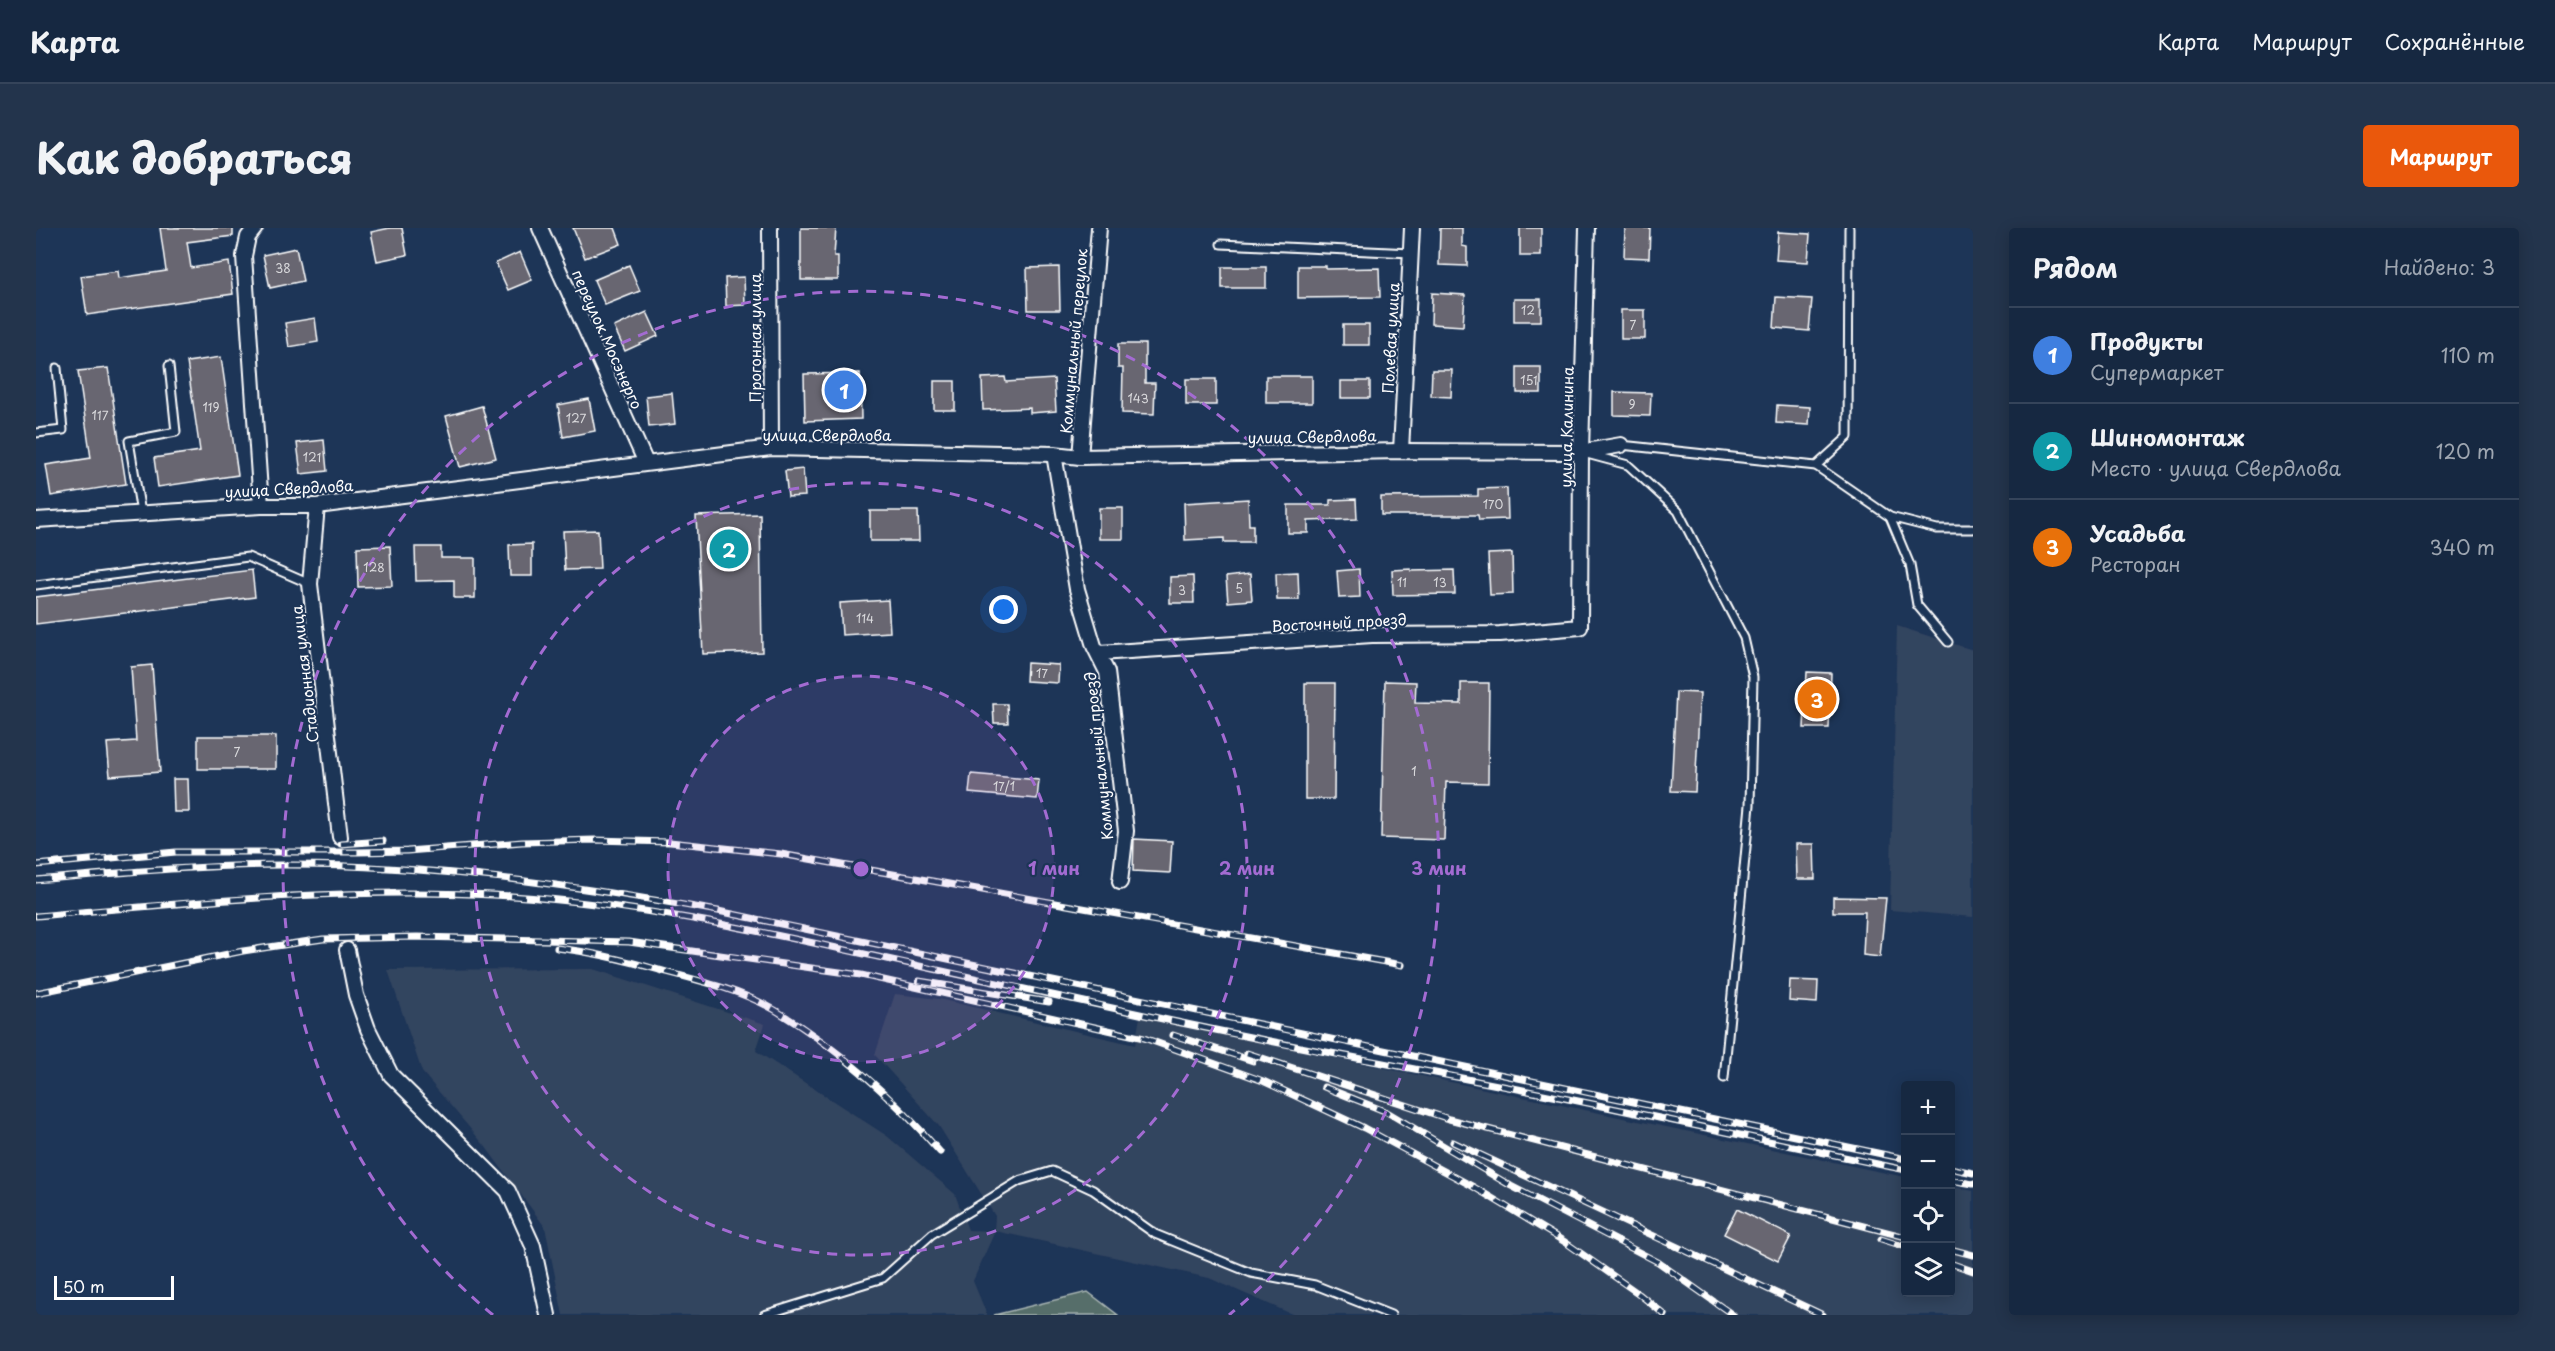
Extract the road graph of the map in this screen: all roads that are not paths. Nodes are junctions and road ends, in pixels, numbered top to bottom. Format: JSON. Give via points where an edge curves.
{"nodes":[{"id":1,"x":255,"y":228,"type":"edge"},
{"id":2,"x":540,"y":228,"type":"edge"},
{"id":3,"x":770,"y":228,"type":"edge"},
{"id":4,"x":1099,"y":228,"type":"edge"},
{"id":5,"x":1412,"y":228,"type":"edge"},
{"id":6,"x":1587,"y":228,"type":"edge"},
{"id":7,"x":1849,"y":228,"type":"edge"},
{"id":8,"x":1221,"y":244,"type":"dead end"},
{"id":9,"x":1410,"y":253,"type":"junction"},
{"id":10,"x":169,"y":366,"type":"dead end"},
{"id":11,"x":57,"y":368,"type":"dead end"},
{"id":12,"x":36,"y":433,"type":"edge"},
{"id":13,"x":1621,"y":445,"type":"joint"},
{"id":14,"x":771,"y":448,"type":"junction"},
{"id":15,"x":1401,"y":451,"type":"junction"},
{"id":16,"x":1581,"y":452,"type":"junction"},
{"id":17,"x":1054,"y":454,"type":"junction"},
{"id":18,"x":1080,"y":457,"type":"junction"},
{"id":19,"x":646,"y":463,"type":"junction"},
{"id":20,"x":1816,"y":466,"type":"junction"},
{"id":21,"x":261,"y":506,"type":"junction"},
{"id":22,"x":317,"y":506,"type":"junction"},
{"id":23,"x":141,"y":513,"type":"junction"},
{"id":24,"x":1890,"y":517,"type":"junction"},
{"id":25,"x":36,"y":518,"type":"edge"},
{"id":26,"x":1973,"y":529,"type":"edge"},
{"id":27,"x":310,"y":584,"type":"junction"},
{"id":28,"x":36,"y":585,"type":"edge"},
{"id":29,"x":1580,"y":627,"type":"joint"},
{"id":30,"x":1948,"y":642,"type":"dead end"},
{"id":31,"x":1099,"y":653,"type":"junction"},
{"id":32,"x":340,"y":837,"type":"dead end"},
{"id":33,"x":1120,"y":882,"type":"dead end"},
{"id":34,"x":347,"y":950,"type":"dead end"},
{"id":35,"x":1724,"y":1078,"type":"dead end"},
{"id":36,"x":549,"y":1315,"type":"edge"},
{"id":37,"x":764,"y":1315,"type":"edge"},
{"id":38,"x":1391,"y":1315,"type":"edge"}],
"edges":[{"from":1,"to":21,"type":"street","via":[[248,237],[244,256]]},
{"from":2,"to":19,"type":"street","name":"переулок Мосэнерго"},
{"from":3,"to":14,"type":"street","name":"Прогонная улица"},
{"from":4,"to":18,"type":"street","name":"Коммунальный переулок"},
{"from":5,"to":9,"type":"street","name":"Полевая улица"},
{"from":6,"to":16,"type":"street","name":"улица Калинина"},
{"from":7,"to":20,"type":"lane","via":[[1848,437]]},
{"from":8,"to":9,"type":"lane"},
{"from":9,"to":15,"type":"street","name":"Полевая улица"},
{"from":10,"to":23,"type":"lane","via":[[176,432],[129,441]]},
{"from":11,"to":12,"type":"lane","via":[[63,430]]},
{"from":13,"to":16,"type":"street","name":"улица Свердлова"},
{"from":13,"to":20,"type":"lane"},
{"from":14,"to":17,"type":"street","name":"улица Свердлова"},
{"from":14,"to":19,"type":"street","name":"улица Свердлова"},
{"from":15,"to":16,"type":"street","name":"улица Свердлова"},
{"from":15,"to":18,"type":"street","name":"улица Свердлова"},
{"from":16,"to":29,"type":"street","name":"улица Калинина"},
{"from":16,"to":35,"type":"lane","via":[[1628,465],[1678,512],[1744,638],[1753,677],[1750,805]]},
{"from":17,"to":18,"type":"street","name":"улица Свердлова"},
{"from":17,"to":31,"type":"street","name":"Коммунальный проезд","via":[[1077,589]]},
{"from":19,"to":22,"type":"street","name":"улица Свердлова"},
{"from":20,"to":24,"type":"lane"},
{"from":21,"to":22,"type":"street","name":"улица Свердлова"},
{"from":21,"to":23,"type":"street","name":"улица Свердлова"},
{"from":22,"to":27,"type":"street","name":"Стадионная улица"},
{"from":23,"to":25,"type":"street","name":"улица Свердлова"},
{"from":24,"to":26,"type":"lane","via":[[1937,529]]},
{"from":24,"to":30,"type":"lane","via":[[1910,565],[1917,604]]},
{"from":27,"to":28,"type":"lane","via":[[248,557]]},
{"from":27,"to":32,"type":"street","name":"Стадионная улица"},
{"from":29,"to":31,"type":"street","name":"Восточный проезд","via":[[1500,634],[1372,635]]},
{"from":31,"to":33,"type":"street","name":"Коммунальный проезд","via":[[1107,672],[1126,831]]},
{"from":34,"to":36,"type":"street","via":[[356,995],[391,1075],[508,1191],[533,1246]]},
{"from":37,"to":38,"type":"lane","via":[[883,1278],[932,1234],[1019,1180],[1052,1171],[1093,1190],[1155,1234],[1251,1273],[1315,1285]]}]}
